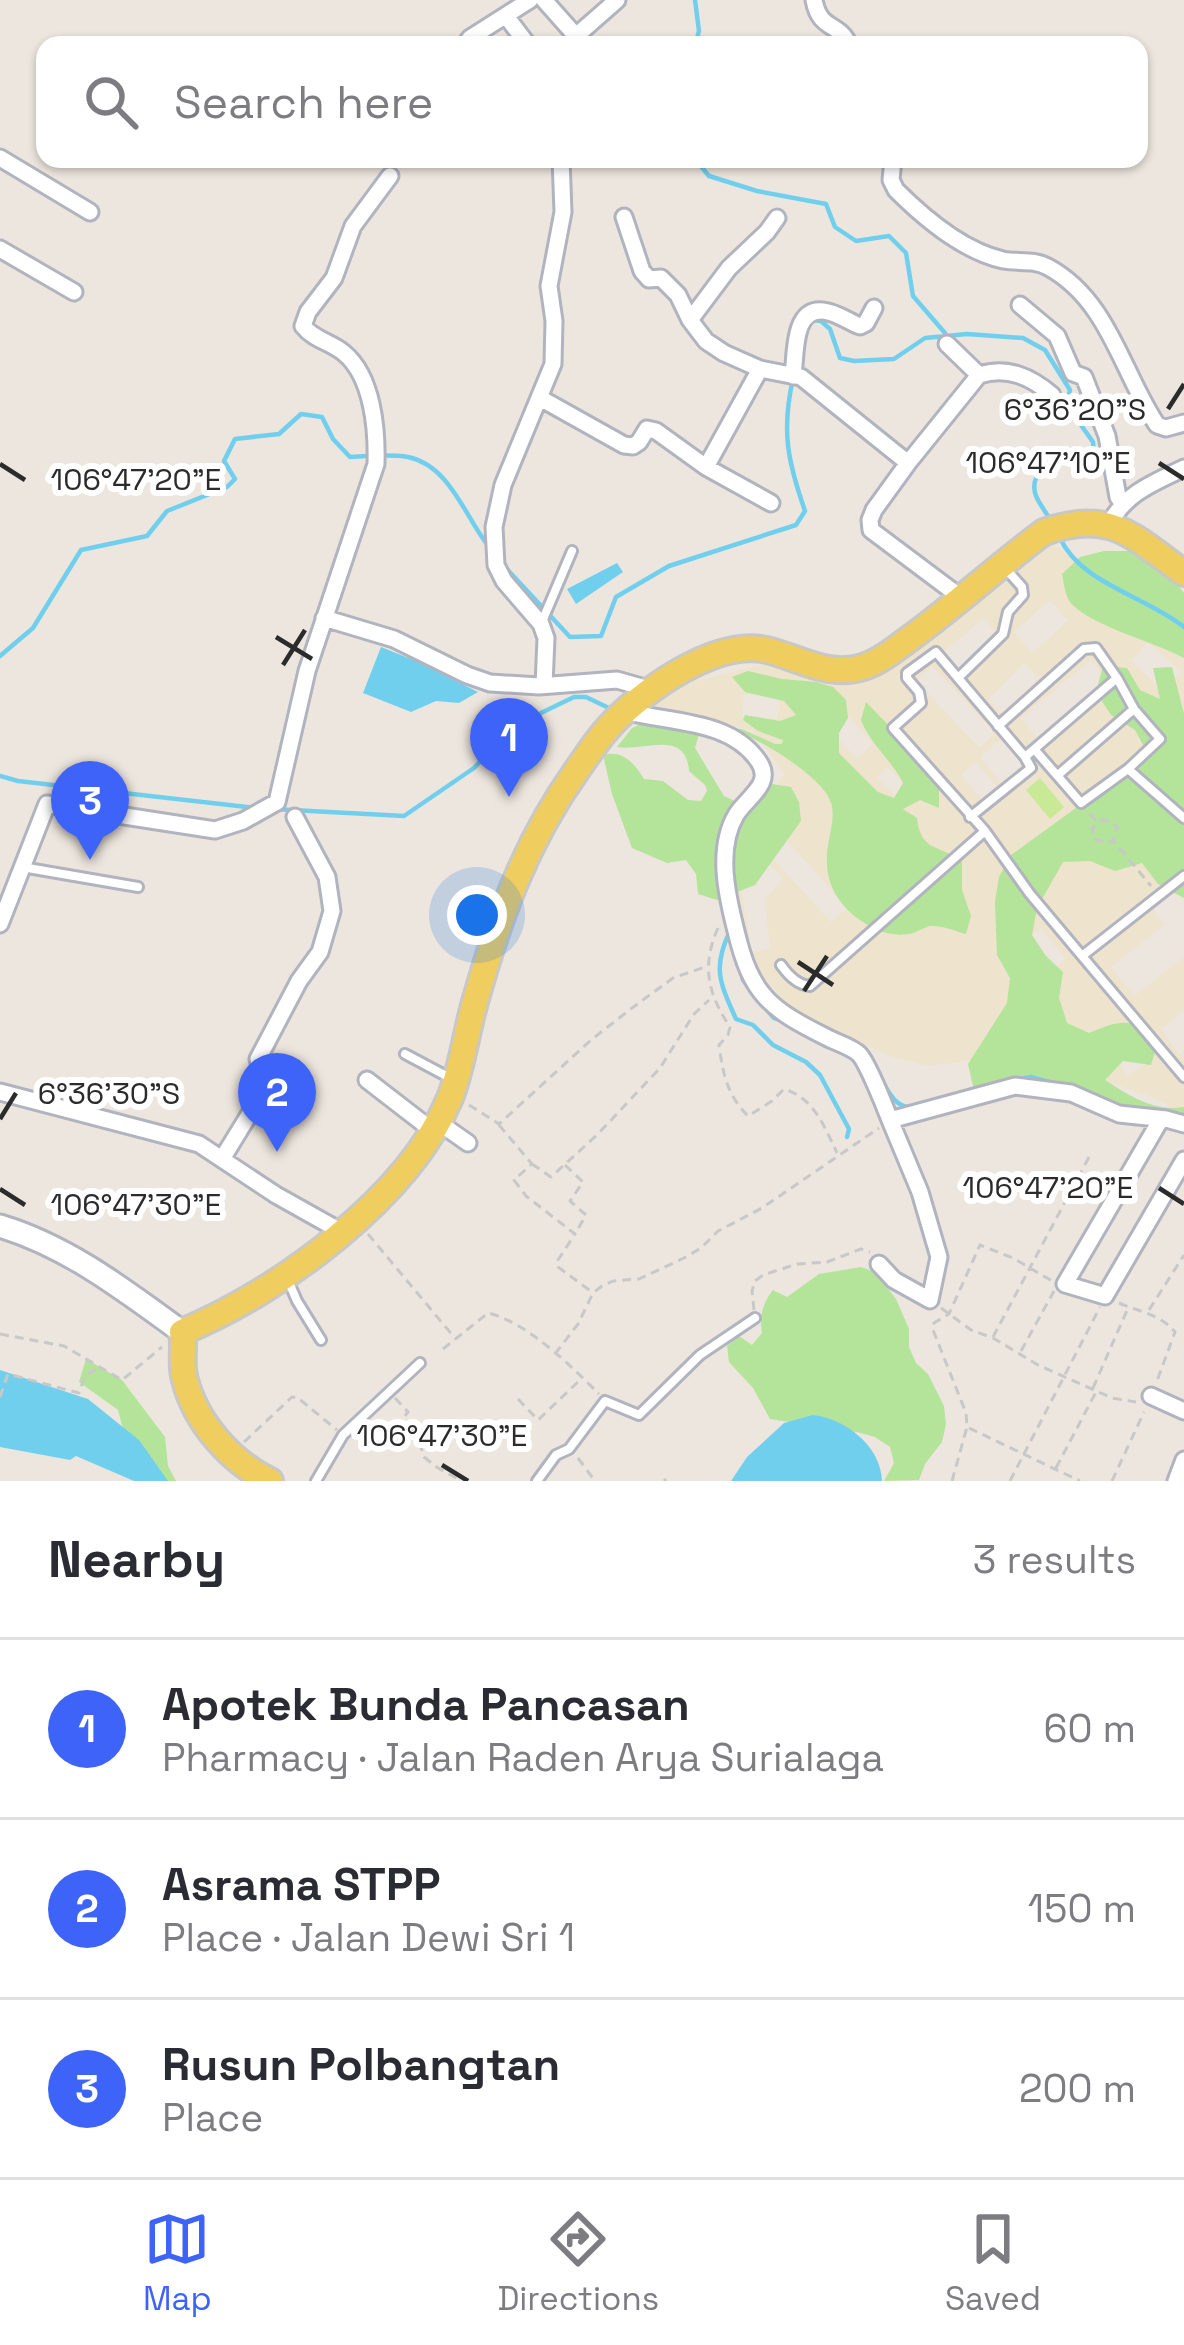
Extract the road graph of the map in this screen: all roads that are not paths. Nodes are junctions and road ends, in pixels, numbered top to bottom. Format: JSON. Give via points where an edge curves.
{"nodes":[{"id":1,"x":530,"y":0,"type":"edge"},
{"id":2,"x":544,"y":0,"type":"edge"},
{"id":3,"x":617,"y":0,"type":"edge"},
{"id":4,"x":814,"y":0,"type":"edge"},
{"id":5,"x":506,"y":16,"type":"junction"},
{"id":6,"x":473,"y":36,"type":"edge"},
{"id":7,"x":521,"y":36,"type":"edge"},
{"id":8,"x":571,"y":36,"type":"edge"},
{"id":9,"x":580,"y":36,"type":"edge"},
{"id":10,"x":844,"y":36,"type":"edge"},
{"id":11,"x":0,"y":158,"type":"edge"},
{"id":12,"x":561,"y":168,"type":"edge"},
{"id":13,"x":892,"y":168,"type":"edge"},
{"id":14,"x":390,"y":176,"type":"dead end"},
{"id":15,"x":89,"y":212,"type":"dead end"},
{"id":16,"x":624,"y":217,"type":"dead end"},
{"id":17,"x":777,"y":218,"type":"dead end"},
{"id":18,"x":0,"y":249,"type":"edge"},
{"id":19,"x":74,"y":292,"type":"dead end"},
{"id":20,"x":1020,"y":305,"type":"dead end"},
{"id":21,"x":874,"y":308,"type":"dead end"},
{"id":22,"x":690,"y":320,"type":"junction"},
{"id":23,"x":947,"y":344,"type":"dead end"},
{"id":24,"x":760,"y":369,"type":"junction"},
{"id":25,"x":980,"y":375,"type":"junction"},
{"id":26,"x":802,"y":380,"type":"junction"},
{"id":27,"x":1052,"y":395,"type":"dead end"},
{"id":28,"x":540,"y":398,"type":"junction"},
{"id":29,"x":1184,"y":423,"type":"edge"},
{"id":30,"x":908,"y":463,"type":"junction"},
{"id":31,"x":706,"y":466,"type":"junction"},
{"id":32,"x":1184,"y":468,"type":"edge"},
{"id":33,"x":772,"y":503,"type":"dead end"},
{"id":34,"x":1115,"y":514,"type":"junction"},
{"id":35,"x":572,"y":550,"type":"dead end"},
{"id":36,"x":1003,"y":565,"type":"junction"},
{"id":37,"x":1184,"y":573,"type":"edge"},
{"id":38,"x":963,"y":598,"type":"junction"},
{"id":39,"x":324,"y":619,"type":"junction"},
{"id":40,"x":544,"y":619,"type":"junction"},
{"id":41,"x":920,"y":632,"type":"junction"},
{"id":42,"x":936,"y":652,"type":"junction"},
{"id":43,"x":958,"y":678,"type":"junction"},
{"id":44,"x":1118,"y":678,"type":"junction"},
{"id":45,"x":544,"y":685,"type":"junction"},
{"id":46,"x":652,"y":689,"type":"junction"},
{"id":47,"x":1134,"y":709,"type":"junction"},
{"id":48,"x":615,"y":721,"type":"junction"},
{"id":49,"x":998,"y":726,"type":"junction"},
{"id":50,"x":1035,"y":750,"type":"junction"},
{"id":51,"x":1025,"y":757,"type":"junction"},
{"id":52,"x":1127,"y":769,"type":"junction"},
{"id":53,"x":1058,"y":775,"type":"junction"},
{"id":54,"x":295,"y":817,"type":"dead end"},
{"id":55,"x":970,"y":817,"type":"junction"},
{"id":56,"x":1184,"y":818,"type":"edge"},
{"id":57,"x":985,"y":831,"type":"junction"},
{"id":58,"x":20,"y":867,"type":"junction"},
{"id":59,"x":1184,"y":876,"type":"edge"},
{"id":60,"x":138,"y":887,"type":"dead end"},
{"id":61,"x":0,"y":924,"type":"edge"},
{"id":62,"x":1082,"y":956,"type":"junction"},
{"id":63,"x":781,"y":965,"type":"dead end"},
{"id":64,"x":405,"y":1054,"type":"dead end"},
{"id":65,"x":1184,"y":1077,"type":"edge"},
{"id":66,"x":367,"y":1080,"type":"dead end"},
{"id":67,"x":453,"y":1088,"type":"junction"},
{"id":68,"x":0,"y":1092,"type":"edge"},
{"id":69,"x":1161,"y":1119,"type":"junction"},
{"id":70,"x":890,"y":1120,"type":"junction"},
{"id":71,"x":1184,"y":1124,"type":"edge"},
{"id":72,"x":435,"y":1127,"type":"junction"},
{"id":73,"x":468,"y":1143,"type":"dead end"},
{"id":74,"x":222,"y":1159,"type":"junction"},
{"id":75,"x":1184,"y":1160,"type":"edge"},
{"id":76,"x":349,"y":1225,"type":"junction"},
{"id":77,"x":0,"y":1226,"type":"edge"},
{"id":78,"x":879,"y":1264,"type":"road end"},
{"id":79,"x":287,"y":1277,"type":"junction"},
{"id":80,"x":754,"y":1318,"type":"road end"},
{"id":81,"x":182,"y":1332,"type":"junction"},
{"id":82,"x":321,"y":1340,"type":"dead end"},
{"id":83,"x":420,"y":1363,"type":"dead end"},
{"id":84,"x":1151,"y":1396,"type":"road end"},
{"id":85,"x":1184,"y":1411,"type":"edge"},
{"id":86,"x":1184,"y":1460,"type":"edge"},
{"id":87,"x":270,"y":1481,"type":"edge"},
{"id":88,"x":316,"y":1481,"type":"edge"},
{"id":89,"x":537,"y":1481,"type":"edge"},
{"id":90,"x":1176,"y":1481,"type":"edge"}],
"edges":[{"from":1,"to":5,"type":"street"},
{"from":2,"to":8,"type":"street"},
{"from":3,"to":9,"type":"street"},
{"from":4,"to":10,"type":"street","via":[[826,26]]},
{"from":5,"to":6,"type":"street"},
{"from":5,"to":7,"type":"street"},
{"from":11,"to":15,"type":"street"},
{"from":12,"to":28,"type":"street","via":[[549,286],[553,364]]},
{"from":13,"to":29,"type":"street","via":[[896,190],[952,237],[988,255],[1042,264],[1070,284],[1113,337],[1157,424]]},
{"from":14,"to":39,"type":"street","via":[[353,226],[344,258],[303,326],[350,358],[376,439],[376,464]]},
{"from":16,"to":22,"type":"street","via":[[642,271],[678,295]]},
{"from":17,"to":22,"type":"street"},
{"from":18,"to":19,"type":"street"},
{"from":20,"to":34,"type":"street","via":[[1050,328],[1073,373],[1084,377],[1107,436]]},
{"from":21,"to":26,"type":"street","via":[[862,326],[814,311],[800,324]]},
{"from":22,"to":24,"type":"street","via":[[706,341]]},
{"from":23,"to":25,"type":"street"},
{"from":24,"to":26,"type":"street"},
{"from":24,"to":31,"type":"street"},
{"from":25,"to":27,"type":"street","via":[[1026,375]]},
{"from":25,"to":30,"type":"street"},
{"from":26,"to":30,"type":"street"},
{"from":28,"to":31,"type":"street","via":[[624,445],[656,431]]},
{"from":28,"to":40,"type":"street","via":[[494,526],[504,581]]},
{"from":30,"to":38,"type":"street","via":[[874,510],[871,530]]},
{"from":31,"to":33,"type":"street"},
{"from":32,"to":34,"type":"street","via":[[1143,487]]},
{"from":34,"to":36,"type":"main road","via":[[1056,528]]},
{"from":34,"to":37,"type":"main road","via":[[1128,534]]},
{"from":35,"to":40,"type":"lane"},
{"from":36,"to":38,"type":"main road"},
{"from":36,"to":43,"type":"lane","via":[[1023,595],[1003,634]]},
{"from":38,"to":41,"type":"main road"},
{"from":39,"to":45,"type":"street","via":[[394,639],[480,681]]},
{"from":39,"to":58,"type":"street","via":[[277,802],[215,830],[46,803]]},
{"from":40,"to":45,"type":"street"},
{"from":41,"to":42,"type":"lane"},
{"from":41,"to":46,"type":"main road","via":[[863,668],[819,668],[747,647],[705,659]]},
{"from":42,"to":43,"type":"lane"},
{"from":42,"to":55,"type":"lane","via":[[907,673],[921,703],[892,728]]},
{"from":43,"to":49,"type":"lane"},
{"from":44,"to":47,"type":"lane"},
{"from":44,"to":49,"type":"lane","via":[[1088,646]]},
{"from":44,"to":50,"type":"lane"},
{"from":45,"to":46,"type":"street","via":[[617,680]]},
{"from":46,"to":48,"type":"main road"},
{"from":47,"to":52,"type":"lane","via":[[1160,739]]},
{"from":47,"to":53,"type":"lane"},
{"from":48,"to":67,"type":"main road","via":[[527,850],[493,938]]},
{"from":48,"to":70,"type":"street","via":[[704,727],[758,760],[762,782],[735,816],[723,861],[744,963],[779,1012],[859,1054]]},
{"from":49,"to":51,"type":"lane"},
{"from":50,"to":51,"type":"lane"},
{"from":50,"to":53,"type":"lane"},
{"from":51,"to":55,"type":"lane","via":[[1031,769]]},
{"from":52,"to":53,"type":"lane","via":[[1081,802]]},
{"from":52,"to":56,"type":"lane"},
{"from":54,"to":74,"type":"street","via":[[327,877],[332,911],[320,952],[258,1059],[272,1079]]},
{"from":55,"to":57,"type":"lane"},
{"from":57,"to":62,"type":"lane"},
{"from":57,"to":63,"type":"lane","via":[[810,986]]},
{"from":58,"to":60,"type":"lane"},
{"from":58,"to":61,"type":"street"},
{"from":59,"to":62,"type":"lane"},
{"from":62,"to":65,"type":"lane"},
{"from":64,"to":67,"type":"lane"},
{"from":66,"to":72,"type":"street"},
{"from":67,"to":72,"type":"main road"},
{"from":68,"to":74,"type":"street","via":[[184,1139]]},
{"from":69,"to":70,"type":"street","via":[[1015,1086]]},
{"from":69,"to":71,"type":"street"},
{"from":69,"to":75,"type":"street","via":[[1065,1285],[1105,1296]]},
{"from":70,"to":78,"type":"street","via":[[939,1257],[930,1300]]},
{"from":72,"to":73,"type":"street"},
{"from":72,"to":76,"type":"main road"},
{"from":74,"to":76,"type":"street","via":[[276,1195]]},
{"from":76,"to":79,"type":"main road"},
{"from":77,"to":81,"type":"main road","via":[[81,1262]]},
{"from":79,"to":81,"type":"main road"},
{"from":79,"to":82,"type":"lane"},
{"from":80,"to":89,"type":"lane","via":[[700,1355],[639,1415],[605,1401]]},
{"from":81,"to":87,"type":"main road","via":[[183,1373],[199,1411],[230,1456]]},
{"from":83,"to":88,"type":"lane","via":[[343,1435]]},
{"from":84,"to":85,"type":"street"},
{"from":86,"to":90,"type":"street"}]}
